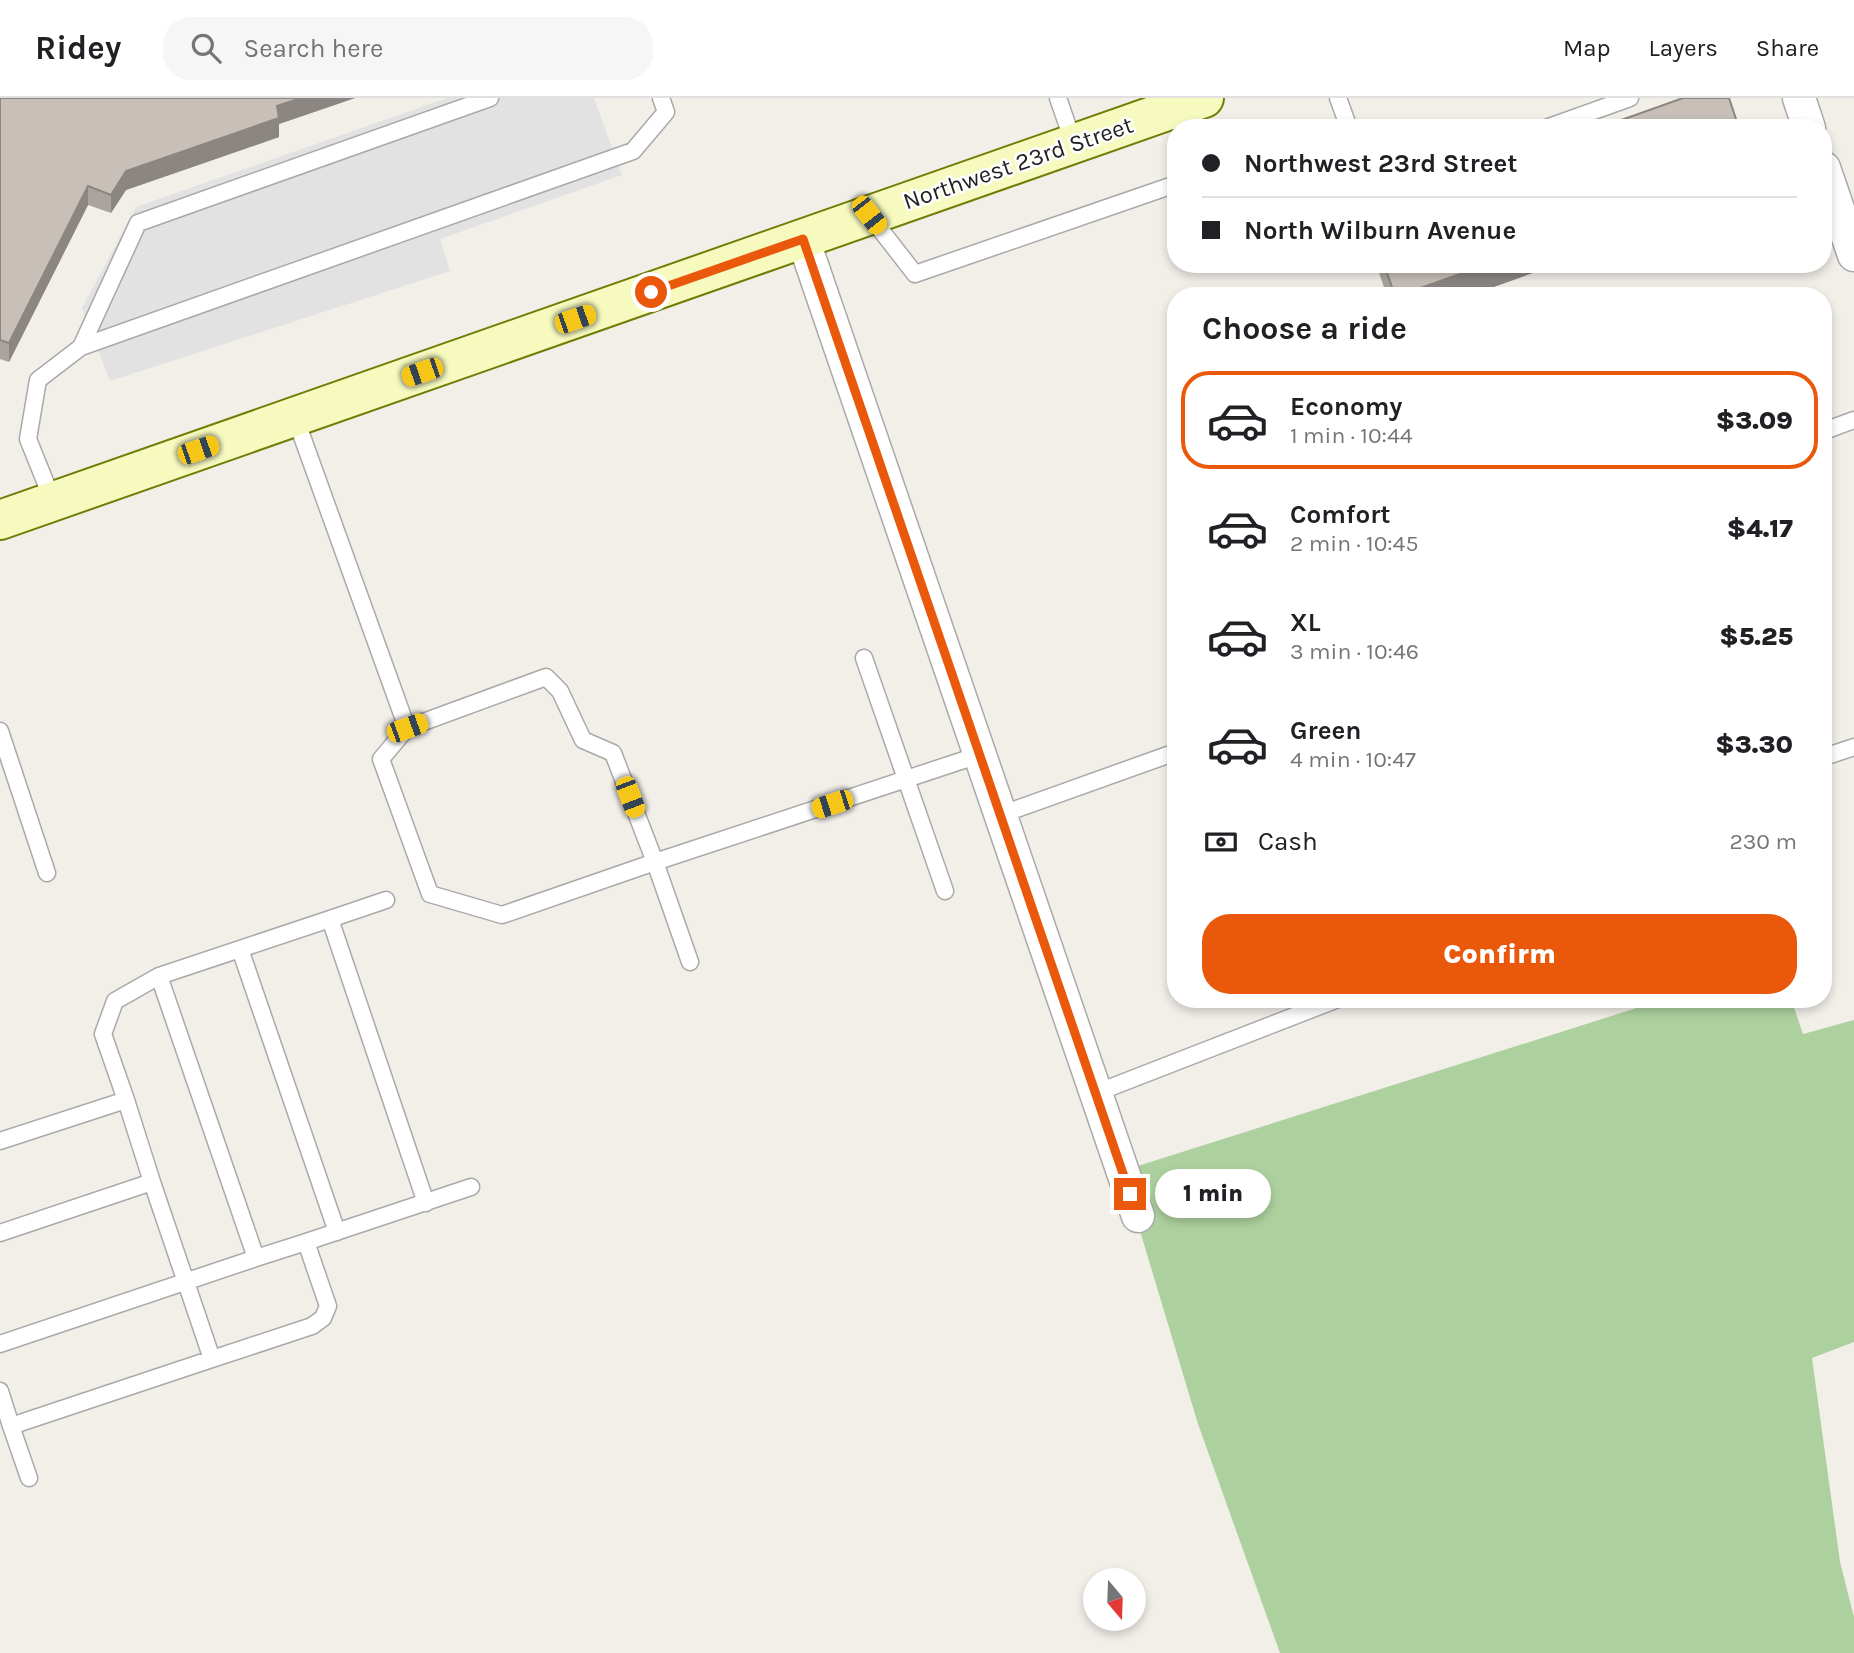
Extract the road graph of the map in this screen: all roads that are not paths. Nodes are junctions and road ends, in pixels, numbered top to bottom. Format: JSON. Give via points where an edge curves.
{"nodes":[{"id":1,"x":489,"y":98,"type":"edge"},
{"id":2,"x":661,"y":98,"type":"edge"},
{"id":3,"x":1058,"y":98,"type":"edge"},
{"id":4,"x":1205,"y":98,"type":"edge"},
{"id":5,"x":1338,"y":98,"type":"edge"},
{"id":6,"x":1630,"y":98,"type":"edge"},
{"id":7,"x":1799,"y":98,"type":"edge"},
{"id":8,"x":1346,"y":119,"type":"edge"},
{"id":9,"x":1571,"y":119,"type":"edge"},
{"id":10,"x":1806,"y":119,"type":"edge"},
{"id":11,"x":1074,"y":144,"type":"junction"},
{"id":12,"x":1167,"y":187,"type":"edge"},
{"id":13,"x":1832,"y":191,"type":"edge"},
{"id":14,"x":869,"y":215,"type":"junction"},
{"id":15,"x":803,"y":239,"type":"junction"},
{"id":16,"x":1854,"y":255,"type":"edge"},
{"id":17,"x":81,"y":347,"type":"junction"},
{"id":18,"x":295,"y":417,"type":"junction"},
{"id":19,"x":1854,"y":421,"type":"edge"},
{"id":20,"x":1832,"y":428,"type":"edge"},
{"id":21,"x":53,"y":501,"type":"junction"},
{"id":22,"x":0,"y":520,"type":"edge"},
{"id":23,"x":864,"y":658,"type":"dead end"},
{"id":24,"x":407,"y":728,"type":"junction"},
{"id":25,"x":0,"y":731,"type":"edge"},
{"id":26,"x":1854,"y":747,"type":"edge"},
{"id":27,"x":1832,"y":754,"type":"edge"},
{"id":28,"x":979,"y":755,"type":"junction"},
{"id":29,"x":1167,"y":755,"type":"edge"},
{"id":30,"x":907,"y":779,"type":"junction"},
{"id":31,"x":1000,"y":815,"type":"junction"},
{"id":32,"x":655,"y":862,"type":"junction"},
{"id":33,"x":47,"y":873,"type":"dead end"},
{"id":34,"x":945,"y":891,"type":"dead end"},
{"id":35,"x":386,"y":900,"type":"dead end"},
{"id":36,"x":330,"y":919,"type":"junction"},
{"id":37,"x":240,"y":949,"type":"junction"},
{"id":38,"x":690,"y":962,"type":"dead end"},
{"id":39,"x":159,"y":976,"type":"junction"},
{"id":40,"x":1315,"y":1008,"type":"edge"},
{"id":41,"x":1096,"y":1093,"type":"junction"},
{"id":42,"x":126,"y":1100,"type":"junction"},
{"id":43,"x":0,"y":1141,"type":"edge"},
{"id":44,"x":152,"y":1182,"type":"junction"},
{"id":45,"x":471,"y":1187,"type":"dead end"},
{"id":46,"x":426,"y":1203,"type":"junction"},
{"id":47,"x":1138,"y":1216,"type":"dead end"},
{"id":48,"x":337,"y":1232,"type":"junction"},
{"id":49,"x":0,"y":1233,"type":"edge"},
{"id":50,"x":306,"y":1242,"type":"junction"},
{"id":51,"x":256,"y":1258,"type":"junction"},
{"id":52,"x":186,"y":1281,"type":"junction"},
{"id":53,"x":0,"y":1344,"type":"edge"},
{"id":54,"x":212,"y":1359,"type":"junction"},
{"id":55,"x":0,"y":1391,"type":"edge"},
{"id":56,"x":11,"y":1426,"type":"junction"},
{"id":57,"x":29,"y":1478,"type":"dead end"}],
"edges":[{"from":1,"to":17,"type":"lane","via":[[138,223]]},
{"from":2,"to":17,"type":"lane","via":[[666,112],[633,152]]},
{"from":3,"to":11,"type":"lane"},
{"from":4,"to":11,"type":"main road","name":"Northwest 23rd Street"},
{"from":5,"to":8,"type":"lane"},
{"from":6,"to":9,"type":"lane"},
{"from":7,"to":10,"type":"street"},
{"from":11,"to":14,"type":"main road","name":"Northwest 23rd Street"},
{"from":12,"to":14,"type":"lane","via":[[915,274]]},
{"from":13,"to":16,"type":"street"},
{"from":14,"to":15,"type":"main road","name":"Northwest 23rd Street"},
{"from":15,"to":18,"type":"main road","name":"Northwest 23rd Street"},
{"from":15,"to":28,"type":"street"},
{"from":17,"to":21,"type":"lane","via":[[38,380],[28,439]]},
{"from":18,"to":21,"type":"main road","name":"Northwest 23rd Street"},
{"from":18,"to":24,"type":"lane"},
{"from":19,"to":20,"type":"lane"},
{"from":21,"to":22,"type":"main road","name":"Northwest 23rd Street"},
{"from":23,"to":30,"type":"lane"},
{"from":24,"to":32,"type":"lane","via":[[546,677],[560,691],[583,740],[613,753]]},
{"from":24,"to":32,"type":"lane","via":[[381,759],[430,894],[502,915]]},
{"from":25,"to":33,"type":"lane"},
{"from":26,"to":27,"type":"lane"},
{"from":28,"to":30,"type":"lane"},
{"from":28,"to":31,"type":"street"},
{"from":29,"to":31,"type":"lane"},
{"from":30,"to":32,"type":"lane"},
{"from":30,"to":34,"type":"lane"},
{"from":31,"to":41,"type":"street"},
{"from":32,"to":38,"type":"lane"},
{"from":35,"to":36,"type":"lane"},
{"from":36,"to":37,"type":"lane"},
{"from":36,"to":46,"type":"lane"},
{"from":37,"to":39,"type":"lane"},
{"from":37,"to":48,"type":"lane"},
{"from":39,"to":42,"type":"lane","via":[[115,1001],[103,1034]]},
{"from":39,"to":51,"type":"lane"},
{"from":40,"to":41,"type":"lane"},
{"from":41,"to":47,"type":"street"},
{"from":42,"to":43,"type":"lane"},
{"from":42,"to":44,"type":"lane"},
{"from":44,"to":49,"type":"lane"},
{"from":44,"to":52,"type":"lane"},
{"from":45,"to":46,"type":"lane"},
{"from":46,"to":48,"type":"lane"},
{"from":48,"to":50,"type":"lane"},
{"from":50,"to":51,"type":"lane"},
{"from":50,"to":54,"type":"lane","via":[[328,1306],[323,1318],[312,1326]]},
{"from":51,"to":52,"type":"lane"},
{"from":52,"to":53,"type":"lane"},
{"from":52,"to":54,"type":"lane"},
{"from":54,"to":56,"type":"lane"},
{"from":55,"to":56,"type":"lane"},
{"from":56,"to":57,"type":"lane"}]}
